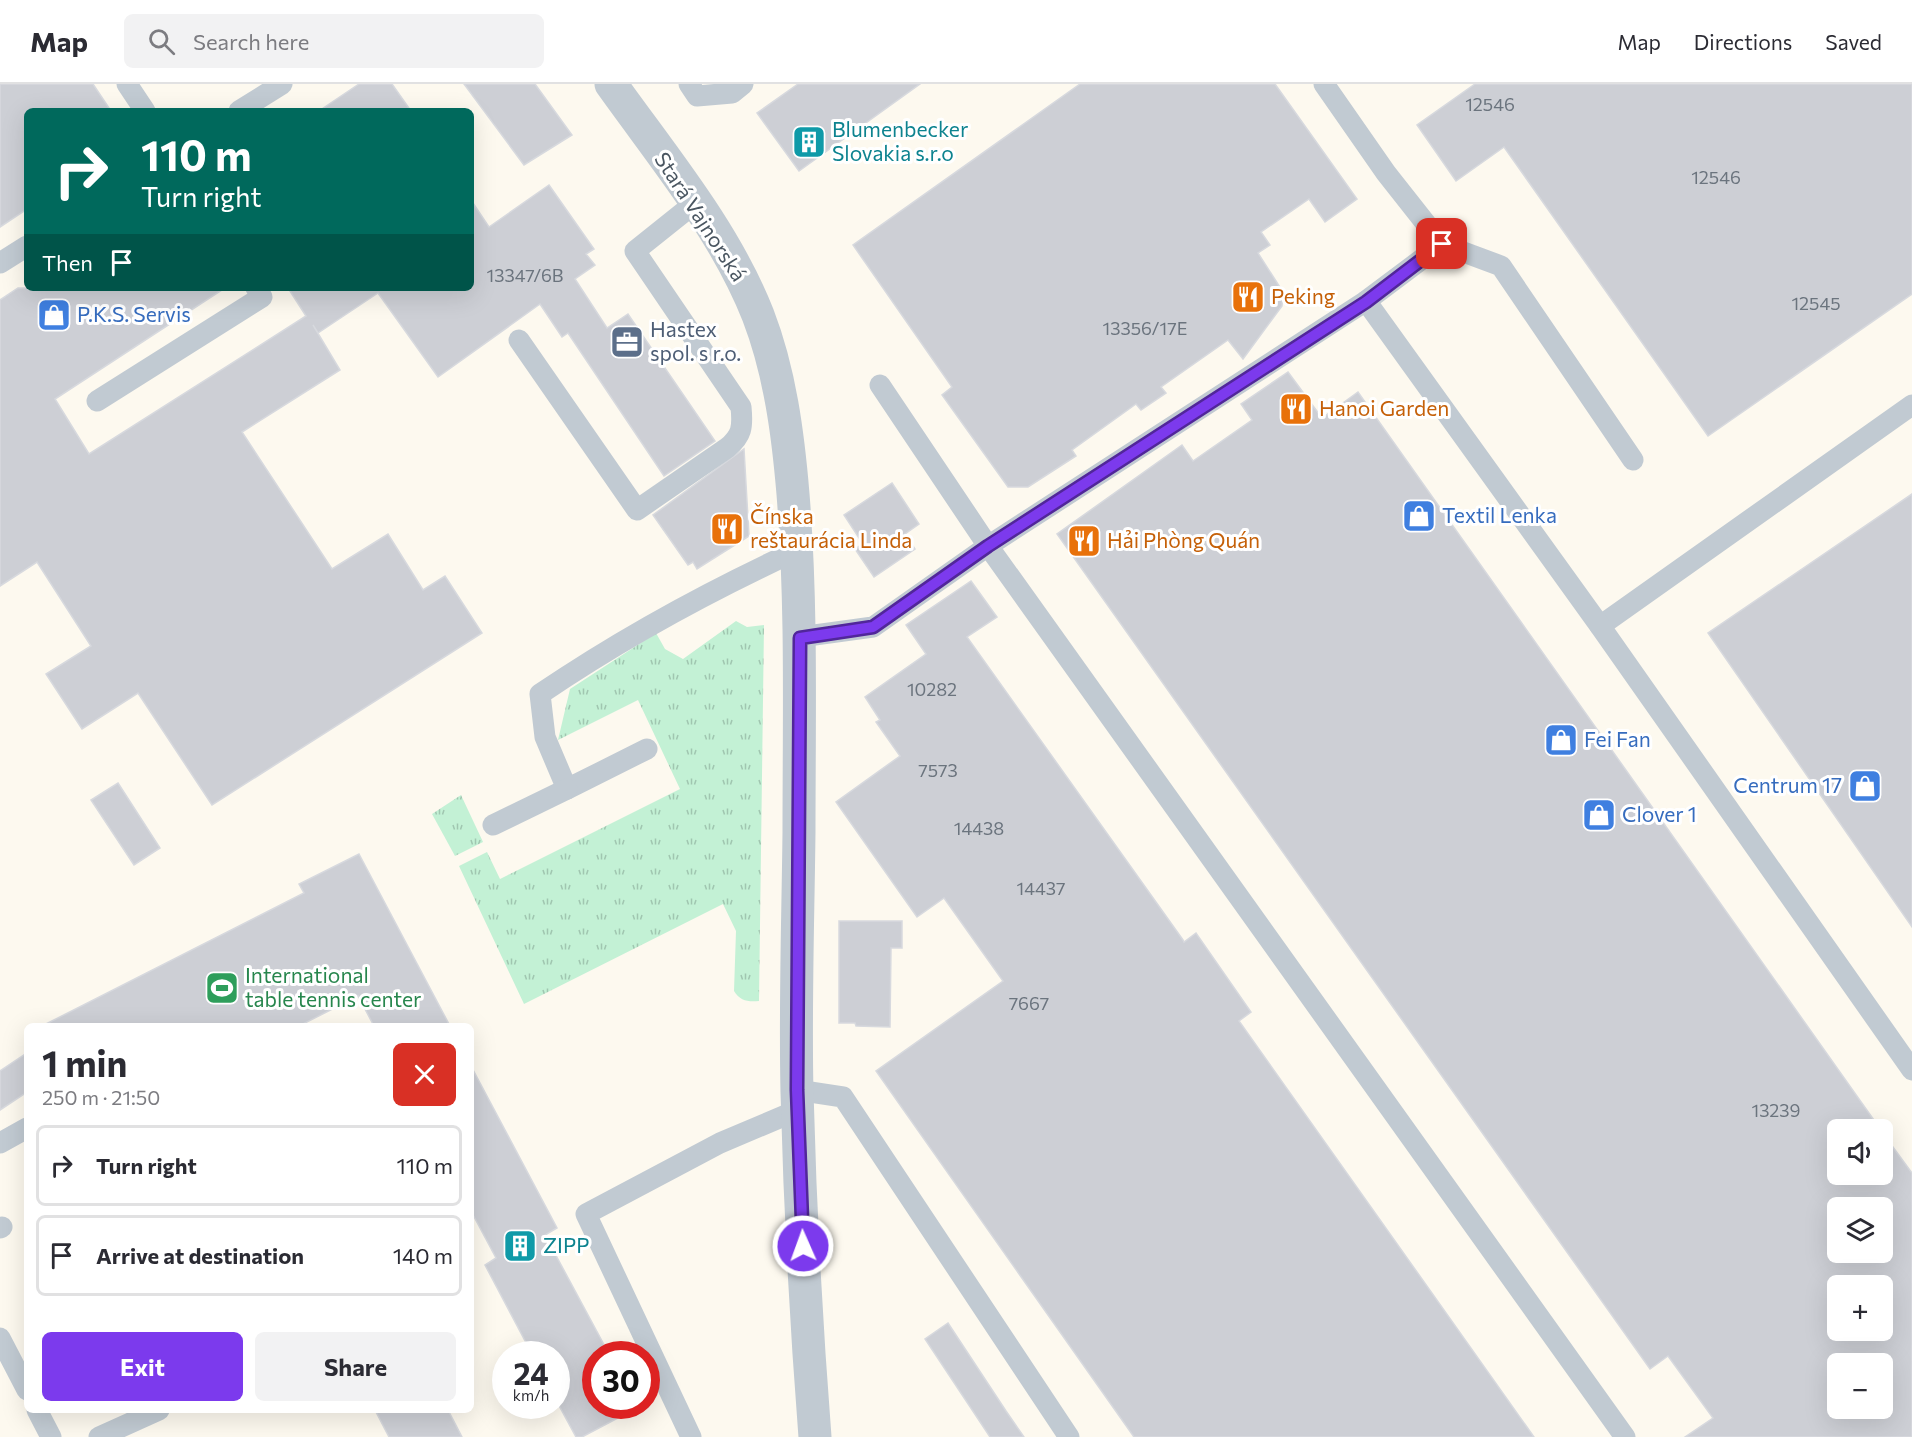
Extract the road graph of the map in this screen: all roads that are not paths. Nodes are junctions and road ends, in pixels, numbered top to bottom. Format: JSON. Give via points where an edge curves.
{"nodes":[{"id":1,"x":127,"y":84,"type":"edge"},
{"id":2,"x":282,"y":84,"type":"edge"},
{"id":3,"x":611,"y":84,"type":"edge"},
{"id":4,"x":689,"y":84,"type":"edge"},
{"id":5,"x":743,"y":84,"type":"edge"},
{"id":6,"x":1324,"y":84,"type":"edge"},
{"id":7,"x":143,"y":108,"type":"edge"},
{"id":8,"x":244,"y":108,"type":"edge"},
{"id":9,"x":695,"y":203,"type":"junction"},
{"id":10,"x":1442,"y":244,"type":"junction"},
{"id":11,"x":24,"y":248,"type":"edge"},
{"id":12,"x":0,"y":263,"type":"edge"},
{"id":13,"x":258,"y":291,"type":"edge"},
{"id":14,"x":1366,"y":302,"type":"junction"},
{"id":15,"x":519,"y":340,"type":"dead end"},
{"id":16,"x":879,"y":385,"type":"dead end"},
{"id":17,"x":97,"y":401,"type":"dead end"},
{"id":18,"x":1912,"y":405,"type":"edge"},
{"id":19,"x":1633,"y":460,"type":"dead end"},
{"id":20,"x":988,"y":546,"type":"junction"},
{"id":21,"x":798,"y":550,"type":"junction"},
{"id":22,"x":1600,"y":626,"type":"junction"},
{"id":23,"x":800,"y":638,"type":"junction"},
{"id":24,"x":647,"y":749,"type":"dead end"},
{"id":25,"x":567,"y":789,"type":"junction"},
{"id":26,"x":492,"y":825,"type":"dead end"},
{"id":27,"x":1912,"y":1070,"type":"edge"},
{"id":28,"x":797,"y":1100,"type":"junction"},
{"id":29,"x":24,"y":1130,"type":"edge"},
{"id":30,"x":0,"y":1143,"type":"edge"},
{"id":31,"x":0,"y":1338,"type":"edge"},
{"id":32,"x":24,"y":1384,"type":"edge"},
{"id":33,"x":39,"y":1413,"type":"edge"},
{"id":34,"x":152,"y":1413,"type":"edge"},
{"id":35,"x":51,"y":1437,"type":"edge"},
{"id":36,"x":99,"y":1437,"type":"edge"},
{"id":37,"x":691,"y":1437,"type":"edge"},
{"id":38,"x":814,"y":1437,"type":"edge"},
{"id":39,"x":1069,"y":1437,"type":"edge"},
{"id":40,"x":1625,"y":1437,"type":"edge"}],
"edges":[{"from":1,"to":7,"type":"lane"},
{"from":2,"to":8,"type":"lane"},
{"from":3,"to":9,"type":"street","name":"Stará Vajnorská"},
{"from":4,"to":5,"type":"lane","via":[[697,96],[732,93]]},
{"from":6,"to":10,"type":"lane"},
{"from":9,"to":15,"type":"lane","via":[[634,251],[741,407],[742,430],[727,448],[637,510]]},
{"from":9,"to":21,"type":"street","name":"Stará Vajnorská","via":[[722,243],[766,339],[781,393],[789,444]]},
{"from":10,"to":14,"type":"lane"},
{"from":10,"to":19,"type":"lane","via":[[1500,266]]},
{"from":11,"to":12,"type":"lane"},
{"from":13,"to":17,"type":"lane","via":[[262,297]]},
{"from":14,"to":20,"type":"lane"},
{"from":14,"to":22,"type":"lane"},
{"from":16,"to":20,"type":"lane"},
{"from":18,"to":22,"type":"lane"},
{"from":20,"to":23,"type":"lane","via":[[873,627]]},
{"from":20,"to":40,"type":"lane"},
{"from":21,"to":23,"type":"street","name":"Stará Vajnorská"},
{"from":21,"to":25,"type":"lane","via":[[706,595],[540,694],[545,737]]},
{"from":22,"to":27,"type":"lane"},
{"from":23,"to":28,"type":"street","name":"Stará Vajnorská"},
{"from":24,"to":25,"type":"lane"},
{"from":25,"to":26,"type":"lane"},
{"from":28,"to":37,"type":"lane","via":[[586,1214]]},
{"from":28,"to":38,"type":"street","name":"Stará Vajnorská"},
{"from":28,"to":39,"type":"lane","via":[[843,1097]]},
{"from":29,"to":30,"type":"lane"},
{"from":31,"to":32,"type":"lane"},
{"from":33,"to":35,"type":"lane"},
{"from":34,"to":36,"type":"lane"}]}
